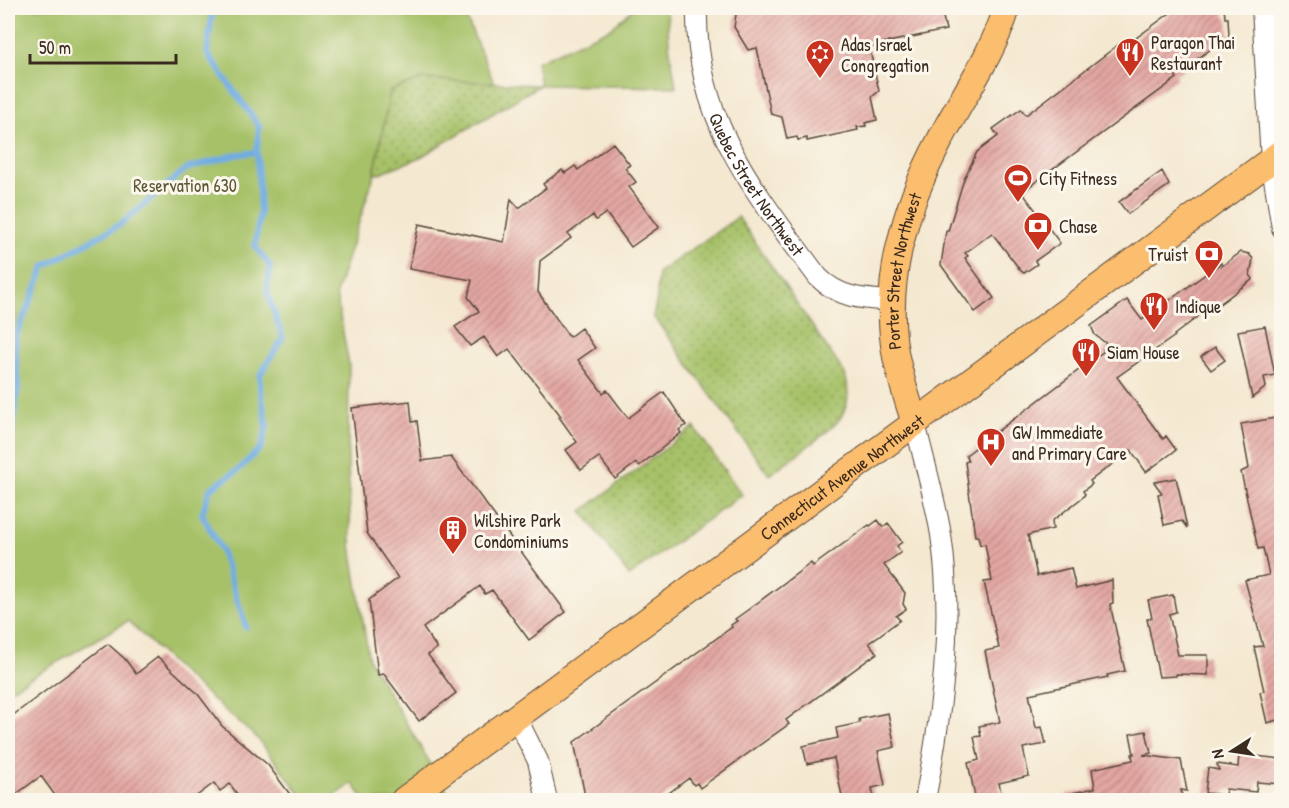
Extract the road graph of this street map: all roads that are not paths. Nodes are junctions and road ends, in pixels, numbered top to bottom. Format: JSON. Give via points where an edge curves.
{"nodes":[{"id":1,"x":697,"y":8,"type":"edge"},
{"id":2,"x":1007,"y":8,"type":"edge"},
{"id":3,"x":1262,"y":8,"type":"edge"},
{"id":4,"x":1276,"y":156,"type":"edge"},
{"id":5,"x":1281,"y":228,"type":"edge"},
{"id":6,"x":892,"y":301,"type":"junction"},
{"id":7,"x":915,"y":423,"type":"junction"},
{"id":8,"x":516,"y":717,"type":"junction"},
{"id":9,"x":404,"y":801,"type":"edge"},
{"id":10,"x":547,"y":801,"type":"edge"},
{"id":11,"x":925,"y":801,"type":"edge"}],
"edges":[{"from":1,"to":6,"type":"street","name":"Quebec Street Northwest","via":[[700,58],[709,94],[724,137],[756,193],[826,285],[847,296]]},
{"from":2,"to":6,"type":"main road","name":"Porter Street Northwest","via":[[987,57],[920,182],[903,233]]},
{"from":3,"to":4,"type":"street"},
{"from":4,"to":5,"type":"street"},
{"from":4,"to":7,"type":"main road","name":"Connecticut Avenue Northwest"},
{"from":6,"to":7,"type":"main road","name":"Porter Street Northwest","via":[[896,356]]},
{"from":7,"to":8,"type":"main road","name":"Connecticut Avenue Northwest"},
{"from":7,"to":11,"type":"street","name":"Porter Street Northwest","via":[[941,536],[946,604],[942,693]]},
{"from":8,"to":9,"type":"main road","name":"Connecticut Avenue Northwest"},
{"from":8,"to":10,"type":"street","via":[[538,761]]}]}
